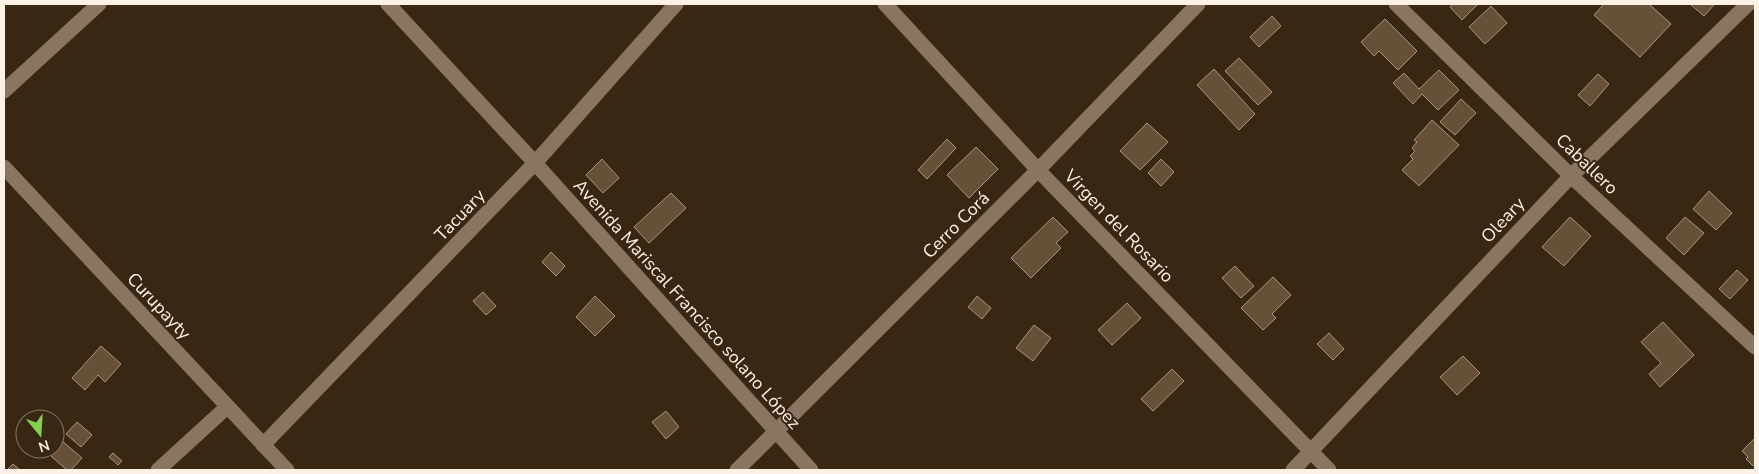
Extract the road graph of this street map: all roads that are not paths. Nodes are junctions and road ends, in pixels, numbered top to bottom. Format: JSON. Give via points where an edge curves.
{"nodes":[{"id":1,"x":99,"y":4,"type":"edge"},
{"id":2,"x":388,"y":4,"type":"edge"},
{"id":3,"x":676,"y":4,"type":"edge"},
{"id":4,"x":886,"y":4,"type":"edge"},
{"id":5,"x":1198,"y":4,"type":"edge"},
{"id":6,"x":1396,"y":4,"type":"edge"},
{"id":7,"x":1748,"y":4,"type":"edge"},
{"id":8,"x":4,"y":90,"type":"edge"},
{"id":9,"x":536,"y":163,"type":"junction"},
{"id":10,"x":4,"y":168,"type":"edge"},
{"id":11,"x":1038,"y":170,"type":"junction"},
{"id":12,"x":1571,"y":176,"type":"junction"},
{"id":13,"x":1755,"y":347,"type":"edge"},
{"id":14,"x":227,"y":407,"type":"junction"},
{"id":15,"x":775,"y":431,"type":"junction"},
{"id":16,"x":263,"y":445,"type":"junction"},
{"id":17,"x":1312,"y":451,"type":"junction"},
{"id":18,"x":158,"y":470,"type":"edge"},
{"id":19,"x":286,"y":470,"type":"edge"},
{"id":20,"x":737,"y":470,"type":"edge"},
{"id":21,"x":811,"y":470,"type":"edge"},
{"id":22,"x":1293,"y":470,"type":"edge"},
{"id":23,"x":1329,"y":470,"type":"edge"}],
"edges":[{"from":1,"to":8,"type":"street"},
{"from":2,"to":9,"type":"street"},
{"from":3,"to":9,"type":"street","name":"Tacuary"},
{"from":4,"to":11,"type":"street","name":"Virgen del Rosario"},
{"from":5,"to":11,"type":"street","name":"Cerro Corá"},
{"from":6,"to":12,"type":"street","name":"Caballero"},
{"from":7,"to":12,"type":"street","name":"Oleary"},
{"from":9,"to":15,"type":"street","name":"Avenida Mariscal Francisco solano López"},
{"from":9,"to":16,"type":"street","name":"Tacuary"},
{"from":10,"to":14,"type":"street","name":"Curupayty"},
{"from":11,"to":15,"type":"street","name":"Cerro Corá"},
{"from":11,"to":17,"type":"street","name":"Virgen del Rosario"},
{"from":12,"to":13,"type":"street","name":"Caballero"},
{"from":12,"to":17,"type":"street","name":"Oleary"},
{"from":14,"to":16,"type":"street","name":"Curupayty"},
{"from":14,"to":18,"type":"street"},
{"from":15,"to":20,"type":"street","name":"Cerro Corá"},
{"from":15,"to":21,"type":"street","name":"Avenida Mariscal Francisco solano López"},
{"from":16,"to":19,"type":"street","name":"Curupayty"},
{"from":17,"to":22,"type":"street","name":"Oleary"},
{"from":17,"to":23,"type":"street","name":"Virgen del Rosario"}]}
